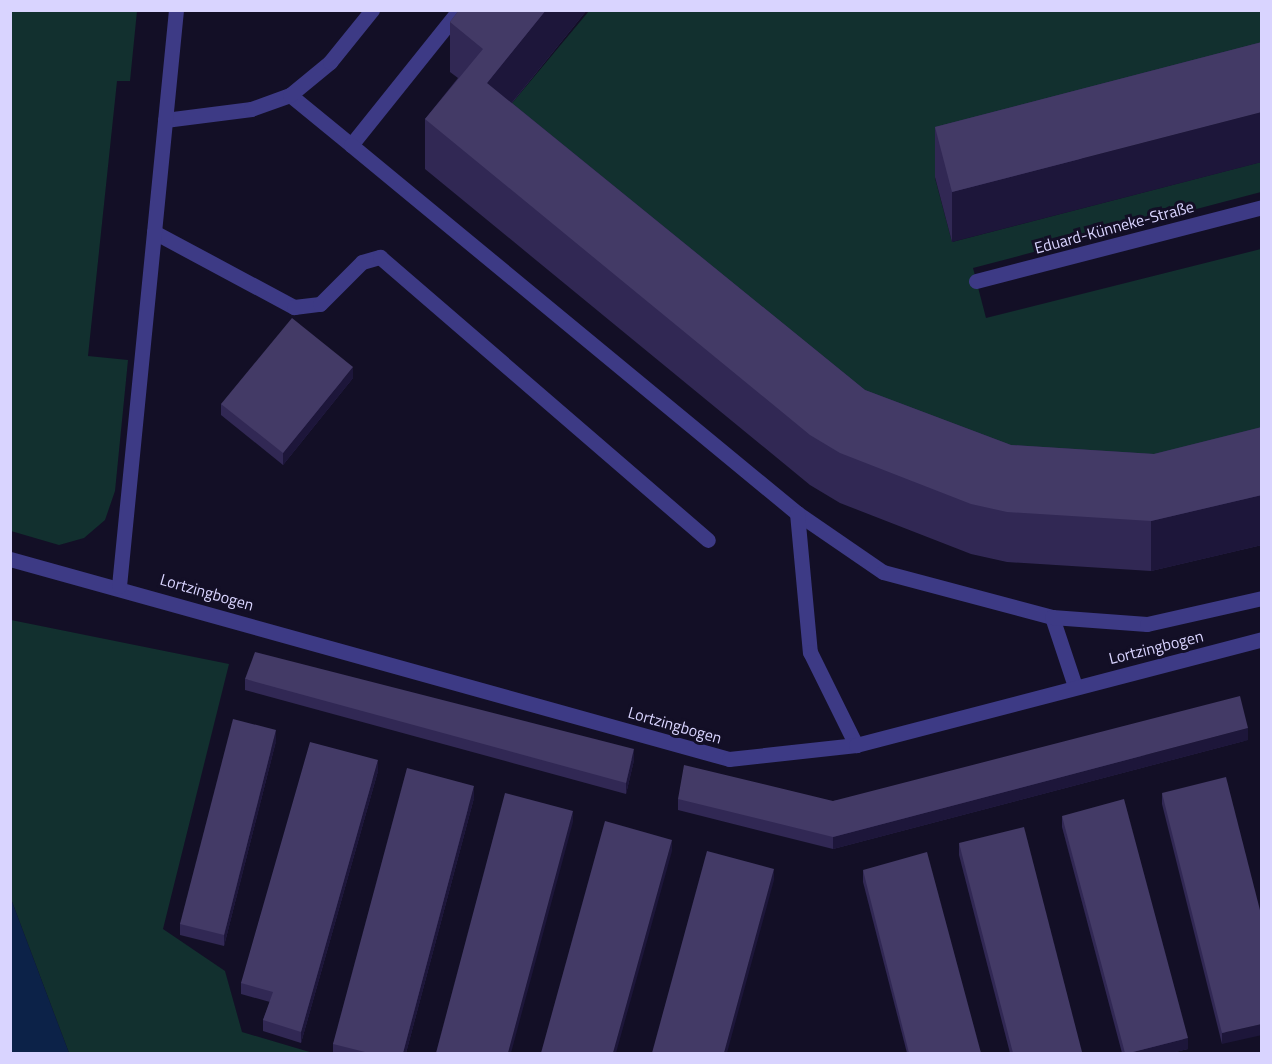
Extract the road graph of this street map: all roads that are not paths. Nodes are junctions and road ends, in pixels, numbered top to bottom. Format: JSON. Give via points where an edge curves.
{"nodes":[{"id":1,"x":176,"y":10,"type":"edge"},
{"id":2,"x":372,"y":10,"type":"edge"},
{"id":3,"x":459,"y":10,"type":"edge"},
{"id":4,"x":290,"y":95,"type":"junction"},
{"id":5,"x":165,"y":120,"type":"junction"},
{"id":6,"x":351,"y":145,"type":"junction"},
{"id":7,"x":1262,"y":207,"type":"edge"},
{"id":8,"x":154,"y":232,"type":"junction"},
{"id":9,"x":976,"y":281,"type":"dead end"},
{"id":10,"x":796,"y":513,"type":"junction"},
{"id":11,"x":708,"y":540,"type":"dead end"},
{"id":12,"x":13,"y":561,"type":"edge"},
{"id":13,"x":119,"y":586,"type":"junction"},
{"id":14,"x":1262,"y":598,"type":"edge"},
{"id":15,"x":1052,"y":617,"type":"junction"},
{"id":16,"x":1262,"y":639,"type":"edge"},
{"id":17,"x":1075,"y":686,"type":"junction"},
{"id":18,"x":856,"y":745,"type":"junction"}],
"edges":[{"from":1,"to":5,"type":"street"},
{"from":2,"to":4,"type":"street","via":[[330,62]]},
{"from":3,"to":6,"type":"street"},
{"from":4,"to":5,"type":"street","via":[[251,109]]},
{"from":4,"to":6,"type":"street"},
{"from":5,"to":8,"type":"street"},
{"from":6,"to":10,"type":"street"},
{"from":7,"to":9,"type":"street","name":"Eduard-Künneke-Straße"},
{"from":8,"to":11,"type":"street","via":[[294,307],[320,304],[362,262],[380,257]]},
{"from":8,"to":13,"type":"street"},
{"from":10,"to":15,"type":"street","via":[[883,572]]},
{"from":10,"to":18,"type":"street","via":[[810,652]]},
{"from":12,"to":13,"type":"street","name":"Lortzingbogen"},
{"from":13,"to":18,"type":"street","name":"Lortzingbogen","via":[[729,759]]},
{"from":14,"to":15,"type":"street","via":[[1147,624]]},
{"from":15,"to":17,"type":"street"},
{"from":16,"to":17,"type":"street","name":"Lortzingbogen"},
{"from":17,"to":18,"type":"street","name":"Lortzingbogen"}]}
